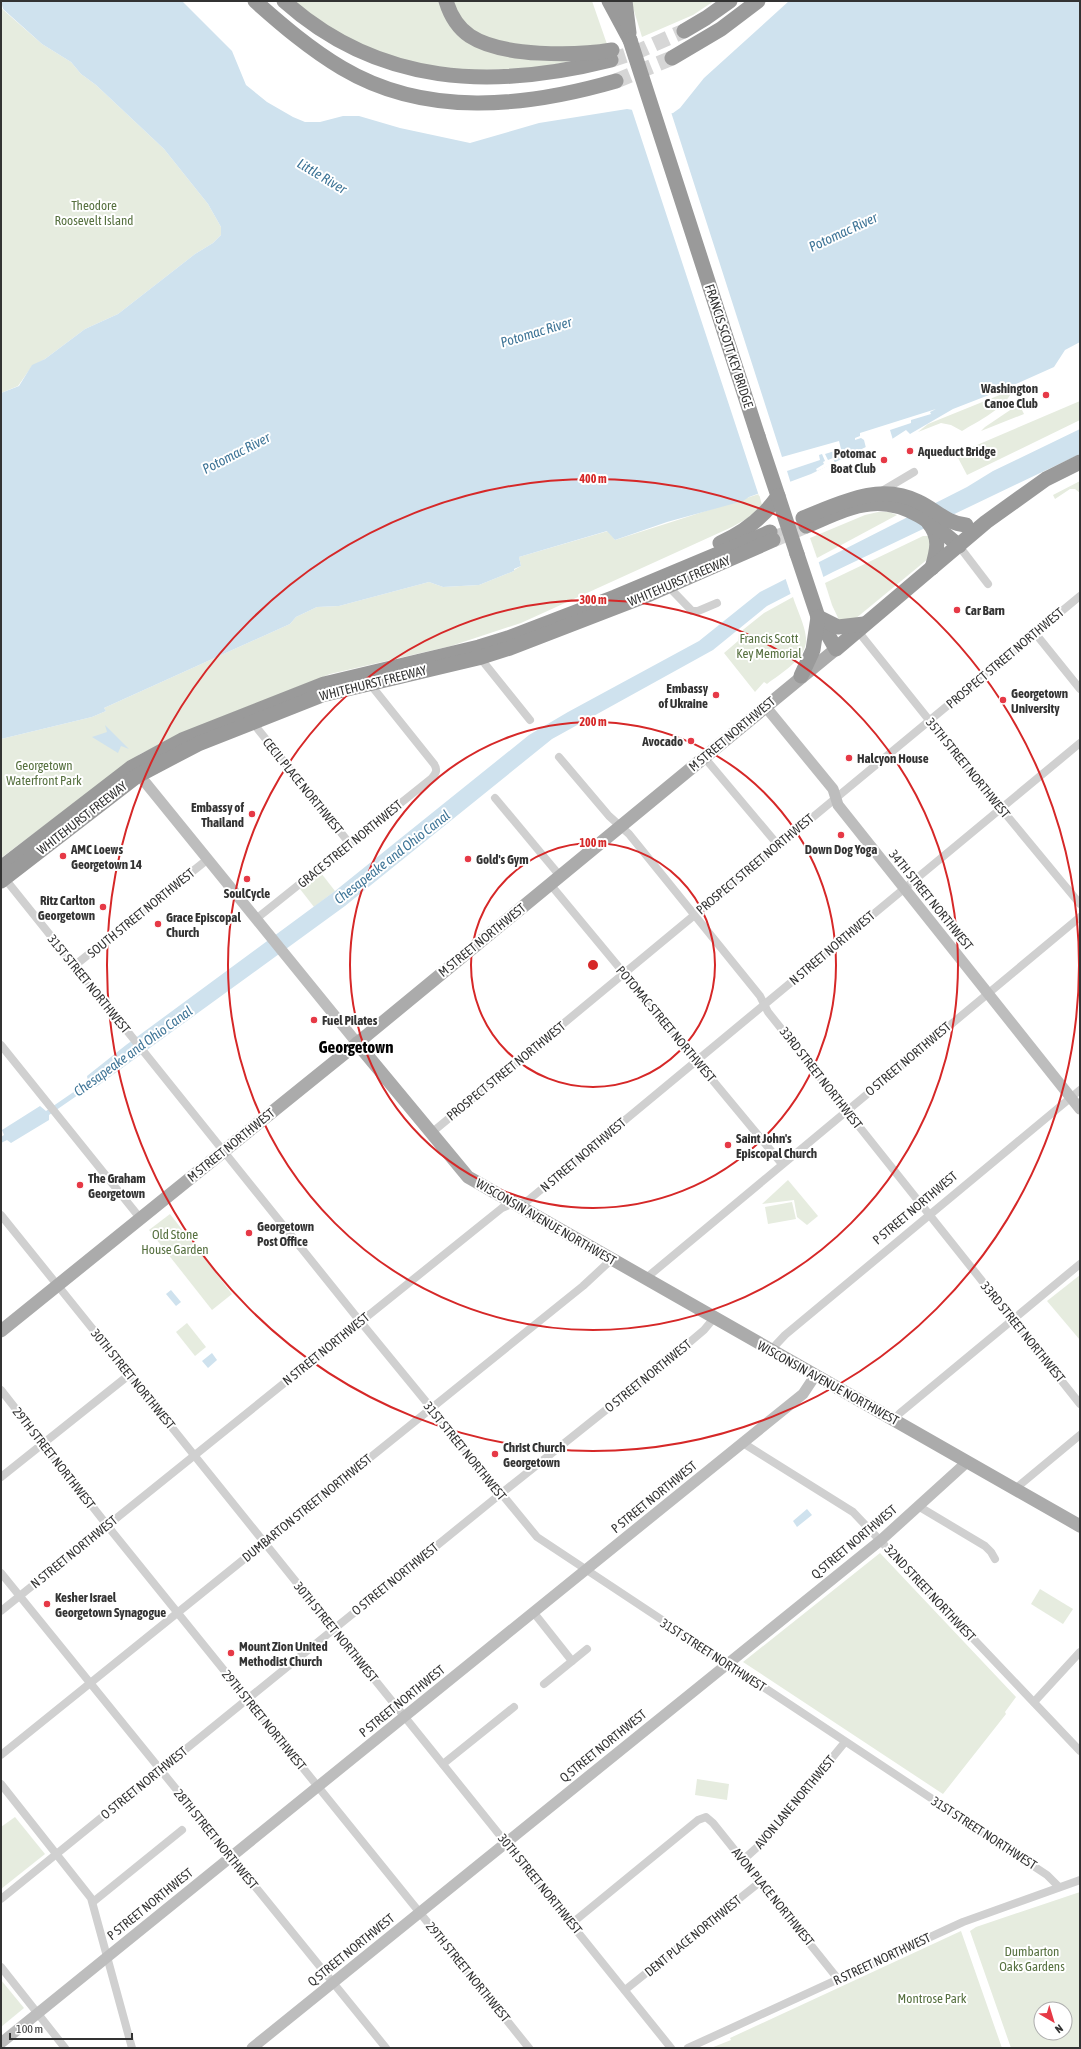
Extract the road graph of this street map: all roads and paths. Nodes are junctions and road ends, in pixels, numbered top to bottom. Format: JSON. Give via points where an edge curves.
{"nodes":[{"id":1,"x":255,"y":1,"type":"edge"},
{"id":2,"x":284,"y":1,"type":"edge"},
{"id":3,"x":446,"y":1,"type":"edge"},
{"id":4,"x":609,"y":1,"type":"edge"},
{"id":5,"x":625,"y":1,"type":"edge"},
{"id":6,"x":730,"y":1,"type":"edge"},
{"id":7,"x":758,"y":1,"type":"edge"},
{"id":8,"x":684,"y":31,"type":"tunnel mouth"},
{"id":9,"x":630,"y":40,"type":"junction"},
{"id":10,"x":672,"y":58,"type":"tunnel mouth"},
{"id":11,"x":616,"y":81,"type":"tunnel mouth"},
{"id":12,"x":1080,"y":462,"type":"edge"},
{"id":13,"x":914,"y":472,"type":"dead end"},
{"id":14,"x":1080,"y":472,"type":"edge"},
{"id":15,"x":778,"y":496,"type":"junction"},
{"id":16,"x":994,"y":515,"type":"junction"},
{"id":17,"x":941,"y":536,"type":"junction"},
{"id":18,"x":959,"y":546,"type":"junction"},
{"id":19,"x":932,"y":568,"type":"junction"},
{"id":20,"x":664,"y":582,"type":"junction"},
{"id":21,"x":988,"y":584,"type":"dead end"},
{"id":22,"x":1080,"y":596,"type":"edge"},
{"id":23,"x":717,"y":603,"type":"dead end"},
{"id":24,"x":818,"y":617,"type":"junction"},
{"id":25,"x":545,"y":624,"type":"junction"},
{"id":26,"x":861,"y":627,"type":"junction"},
{"id":27,"x":1035,"y":633,"type":"junction"},
{"id":28,"x":836,"y":649,"type":"junction"},
{"id":29,"x":485,"y":664,"type":"dead end"},
{"id":30,"x":801,"y":676,"type":"junction"},
{"id":31,"x":1080,"y":689,"type":"edge"},
{"id":32,"x":374,"y":690,"type":"dead end"},
{"id":33,"x":765,"y":706,"type":"junction"},
{"id":34,"x":530,"y":720,"type":"dead end"},
{"id":35,"x":930,"y":720,"type":"junction"},
{"id":36,"x":256,"y":728,"type":"dead end"},
{"id":37,"x":1080,"y":743,"type":"edge"},
{"id":38,"x":559,"y":757,"type":"dead end"},
{"id":39,"x":704,"y":757,"type":"junction"},
{"id":40,"x":136,"y":772,"type":"junction"},
{"id":41,"x":836,"y":797,"type":"junction"},
{"id":42,"x":495,"y":798,"type":"dead end"},
{"id":43,"x":1001,"y":808,"type":"junction"},
{"id":44,"x":620,"y":826,"type":"junction"},
{"id":45,"x":350,"y":844,"type":"junction"},
{"id":46,"x":778,"y":845,"type":"junction"},
{"id":47,"x":208,"y":859,"type":"junction"},
{"id":48,"x":1,"y":875,"type":"edge"},
{"id":49,"x":555,"y":880,"type":"junction"},
{"id":50,"x":904,"y":888,"type":"junction"},
{"id":51,"x":1080,"y":904,"type":"edge"},
{"id":52,"x":695,"y":914,"type":"junction"},
{"id":53,"x":1080,"y":917,"type":"edge"},
{"id":54,"x":256,"y":919,"type":"junction"},
{"id":55,"x":74,"y":966,"type":"junction"},
{"id":56,"x":624,"y":973,"type":"junction"},
{"id":57,"x":988,"y":993,"type":"junction"},
{"id":58,"x":764,"y":1004,"type":"junction"},
{"id":59,"x":357,"y":1043,"type":"junction"},
{"id":60,"x":1,"y":1046,"type":"edge"},
{"id":61,"x":696,"y":1061,"type":"junction"},
{"id":62,"x":1080,"y":1090,"type":"edge"},
{"id":63,"x":1071,"y":1097,"type":"junction"},
{"id":64,"x":1080,"y":1109,"type":"edge"},
{"id":65,"x":846,"y":1110,"type":"junction"},
{"id":66,"x":430,"y":1134,"type":"junction"},
{"id":67,"x":224,"y":1151,"type":"junction"},
{"id":68,"x":782,"y":1164,"type":"junction"},
{"id":69,"x":513,"y":1204,"type":"junction"},
{"id":70,"x":1,"y":1215,"type":"edge"},
{"id":71,"x":930,"y":1215,"type":"junction"},
{"id":72,"x":140,"y":1218,"type":"junction"},
{"id":73,"x":611,"y":1260,"type":"junction"},
{"id":74,"x":1080,"y":1264,"type":"edge"},
{"id":75,"x":645,"y":1279,"type":"junction"},
{"id":76,"x":58,"y":1285,"type":"junction"},
{"id":77,"x":714,"y":1318,"type":"junction"},
{"id":78,"x":1013,"y":1319,"type":"junction"},
{"id":79,"x":361,"y":1322,"type":"junction"},
{"id":80,"x":1,"y":1331,"type":"edge"},
{"id":81,"x":771,"y":1350,"type":"junction"},
{"id":82,"x":129,"y":1375,"type":"junction"},
{"id":83,"x":815,"y":1376,"type":"junction"},
{"id":84,"x":1,"y":1390,"type":"edge"},
{"id":85,"x":1080,"y":1404,"type":"edge"},
{"id":86,"x":431,"y":1408,"type":"junction"},
{"id":87,"x":894,"y":1420,"type":"junction"},
{"id":88,"x":1080,"y":1435,"type":"edge"},
{"id":89,"x":43,"y":1444,"type":"junction"},
{"id":90,"x":743,"y":1444,"type":"junction"},
{"id":91,"x":194,"y":1456,"type":"junction"},
{"id":92,"x":967,"y":1462,"type":"junction"},
{"id":93,"x":1,"y":1478,"type":"edge"},
{"id":94,"x":1015,"y":1489,"type":"junction"},
{"id":95,"x":500,"y":1494,"type":"junction"},
{"id":96,"x":918,"y":1506,"type":"junction"},
{"id":97,"x":107,"y":1526,"type":"junction"},
{"id":98,"x":1080,"y":1526,"type":"edge"},
{"id":99,"x":881,"y":1540,"type":"junction"},
{"id":100,"x":264,"y":1542,"type":"junction"},
{"id":101,"x":995,"y":1559,"type":"dead end"},
{"id":102,"x":586,"y":1571,"type":"junction"},
{"id":103,"x":1,"y":1573,"type":"edge"},
{"id":104,"x":20,"y":1596,"type":"junction"},
{"id":105,"x":1,"y":1611,"type":"edge"},
{"id":106,"x":177,"y":1613,"type":"junction"},
{"id":107,"x":534,"y":1613,"type":"junction"},
{"id":108,"x":334,"y":1629,"type":"junction"},
{"id":109,"x":587,"y":1649,"type":"dead end"},
{"id":110,"x":1080,"y":1652,"type":"edge"},
{"id":111,"x":572,"y":1661,"type":"junction"},
{"id":112,"x":727,"y":1664,"type":"junction"},
{"id":113,"x":89,"y":1683,"type":"junction"},
{"id":114,"x":544,"y":1684,"type":"dead end"},
{"id":115,"x":247,"y":1699,"type":"junction"},
{"id":116,"x":1034,"y":1702,"type":"junction"},
{"id":117,"x":514,"y":1707,"type":"dead end"},
{"id":118,"x":405,"y":1717,"type":"junction"},
{"id":119,"x":845,"y":1742,"type":"junction"},
{"id":120,"x":1080,"y":1751,"type":"edge"},
{"id":121,"x":1,"y":1755,"type":"edge"},
{"id":122,"x":443,"y":1764,"type":"junction"},
{"id":123,"x":160,"y":1770,"type":"junction"},
{"id":124,"x":1,"y":1784,"type":"edge"},
{"id":125,"x":319,"y":1787,"type":"junction"},
{"id":126,"x":182,"y":1830,"type":"dead end"},
{"id":127,"x":506,"y":1842,"type":"junction"},
{"id":128,"x":57,"y":1854,"type":"junction"},
{"id":129,"x":230,"y":1857,"type":"junction"},
{"id":130,"x":743,"y":1860,"type":"junction"},
{"id":131,"x":1080,"y":1880,"type":"edge"},
{"id":132,"x":760,"y":1882,"type":"junction"},
{"id":133,"x":1059,"y":1887,"type":"junction"},
{"id":134,"x":1,"y":1899,"type":"edge"},
{"id":135,"x":93,"y":1902,"type":"junction"},
{"id":136,"x":420,"y":1912,"type":"junction"},
{"id":137,"x":571,"y":1924,"type":"junction"},
{"id":138,"x":108,"y":1956,"type":"junction"},
{"id":139,"x":1,"y":1967,"type":"edge"},
{"id":140,"x":838,"y":1979,"type":"junction"},
{"id":141,"x":333,"y":1982,"type":"junction"},
{"id":142,"x":625,"y":1990,"type":"junction"},
{"id":143,"x":37,"y":2013,"type":"junction"},
{"id":144,"x":1,"y":2043,"type":"edge"},
{"id":145,"x":65,"y":2048,"type":"edge"},
{"id":146,"x":132,"y":2048,"type":"edge"},
{"id":147,"x":252,"y":2048,"type":"edge"},
{"id":148,"x":386,"y":2048,"type":"edge"},
{"id":149,"x":529,"y":2048,"type":"edge"},
{"id":150,"x":671,"y":2048,"type":"edge"},
{"id":151,"x":688,"y":2048,"type":"edge"}],
"edges":[{"from":1,"to":11,"type":"highway","via":[[291,32],[342,68],[378,85],[410,95],[453,102],[512,102],[571,93]]},
{"from":2,"to":3,"type":"highway","via":[[314,26],[353,48],[385,62],[421,71],[465,76],[516,75],[568,69],[612,55],[548,54],[486,44],[461,28]]},
{"from":4,"to":9,"type":"highway"},
{"from":5,"to":9,"type":"highway"},
{"from":6,"to":8,"type":"highway"},
{"from":7,"to":10,"type":"highway","via":[[709,37]]},
{"from":9,"to":15,"type":"highway","name":"FRANCIS SCOTT KEY BRIDGE","bridge":true},
{"from":12,"to":16,"type":"highway","via":[[1051,475]]},
{"from":13,"to":20,"type":"street","via":[[872,496]]},
{"from":14,"to":18,"type":"highway","via":[[1043,492],[984,534]]},
{"from":15,"to":24,"type":"highway","name":"FRANCIS SCOTT KEY BRIDGE","bridge":true},
{"from":15,"to":25,"type":"highway","via":[[757,521],[736,536]]},
{"from":16,"to":17,"type":"highway","bridge":true,"via":[[966,525],[947,520],[909,498],[884,493],[859,496],[804,522],[869,504],[885,503],[913,512],[927,520]]},
{"from":16,"to":18,"type":"highway"},
{"from":17,"to":18,"type":"highway"},
{"from":17,"to":19,"type":"highway"},
{"from":18,"to":19,"type":"highway","name":"M STREET NORTHWEST"},
{"from":18,"to":21,"type":"street"},
{"from":19,"to":26,"type":"highway","name":"M STREET NORTHWEST"},
{"from":20,"to":23,"type":"street","via":[[692,611]]},
{"from":20,"to":40,"type":"street","via":[[482,652],[307,695],[187,744]]},
{"from":22,"to":27,"type":"street","name":"PROSPECT STREET NORTHWEST"},
{"from":24,"to":26,"type":"highway","via":[[838,627]]},
{"from":24,"to":28,"type":"highway","name":"FRANCIS SCOTT KEY BRIDGE"},
{"from":24,"to":30,"type":"highway","via":[[813,650]]},
{"from":25,"to":48,"type":"highway","name":"WHITEHURST FREEWAY","via":[[479,647],[324,684],[182,740],[132,767]]},
{"from":25,"to":48,"type":"highway","name":"WHITEHURST FREEWAY","bridge":true,"via":[[772,536],[650,594],[510,648],[322,695],[198,744],[137,776]]},
{"from":26,"to":28,"type":"highway","name":"M STREET NORTHWEST"},
{"from":26,"to":35,"type":"street","name":"35TH STREET NORTHWEST"},
{"from":27,"to":31,"type":"street"},
{"from":27,"to":35,"type":"street","name":"PROSPECT STREET NORTHWEST"},
{"from":28,"to":30,"type":"main road","name":"M STREET NORTHWEST"},
{"from":29,"to":34,"type":"street"},
{"from":30,"to":33,"type":"main road","name":"M STREET NORTHWEST"},
{"from":32,"to":45,"type":"street","name":"GRACE STREET NORTHWEST","via":[[437,770],[432,778]]},
{"from":33,"to":39,"type":"main road","name":"M STREET NORTHWEST"},
{"from":33,"to":41,"type":"main road","name":"34TH STREET NORTHWEST","via":[[833,789]]},
{"from":35,"to":41,"type":"street","name":"PROSPECT STREET NORTHWEST"},
{"from":35,"to":43,"type":"street","name":"35TH STREET NORTHWEST"},
{"from":36,"to":45,"type":"street","name":"CECIL PLACE NORTHWEST"},
{"from":37,"to":43,"type":"street","name":"N STREET NORTHWEST"},
{"from":38,"to":44,"type":"street","name":"33RD STREET NORTHWEST"},
{"from":39,"to":44,"type":"main road","name":"M STREET NORTHWEST"},
{"from":39,"to":46,"type":"street"},
{"from":40,"to":47,"type":"main road","name":"WISCONSIN AVENUE NORTHWEST"},
{"from":40,"to":48,"type":"main road"},
{"from":41,"to":46,"type":"street","name":"PROSPECT STREET NORTHWEST"},
{"from":41,"to":50,"type":"main road","name":"34TH STREET NORTHWEST","via":[[838,805]]},
{"from":42,"to":49,"type":"street","name":"POTOMAC STREET NORTHWEST"},
{"from":43,"to":50,"type":"street","name":"N STREET NORTHWEST"},
{"from":43,"to":51,"type":"street","name":"35TH STREET NORTHWEST"},
{"from":44,"to":49,"type":"main road","name":"M STREET NORTHWEST"},
{"from":44,"to":52,"type":"street","name":"33RD STREET NORTHWEST"},
{"from":45,"to":54,"type":"street","name":"GRACE STREET NORTHWEST"},
{"from":46,"to":52,"type":"street","name":"PROSPECT STREET NORTHWEST"},
{"from":47,"to":54,"type":"main road","name":"WISCONSIN AVENUE NORTHWEST"},
{"from":47,"to":55,"type":"street","name":"SOUTH STREET NORTHWEST"},
{"from":48,"to":55,"type":"street","name":"31ST STREET NORTHWEST"},
{"from":49,"to":56,"type":"street","name":"POTOMAC STREET NORTHWEST"},
{"from":49,"to":59,"type":"main road","name":"M STREET NORTHWEST"},
{"from":50,"to":57,"type":"main road","name":"34TH STREET NORTHWEST"},
{"from":50,"to":58,"type":"street","name":"N STREET NORTHWEST"},
{"from":52,"to":56,"type":"street","name":"PROSPECT STREET NORTHWEST"},
{"from":52,"to":58,"type":"street","name":"33RD STREET NORTHWEST"},
{"from":53,"to":57,"type":"street","name":"O STREET NORTHWEST"},
{"from":54,"to":59,"type":"main road","name":"WISCONSIN AVENUE NORTHWEST"},
{"from":55,"to":67,"type":"street","name":"31ST STREET NORTHWEST"},
{"from":56,"to":61,"type":"street","name":"POTOMAC STREET NORTHWEST"},
{"from":56,"to":66,"type":"street","name":"PROSPECT STREET NORTHWEST"},
{"from":57,"to":63,"type":"main road","name":"34TH STREET NORTHWEST"},
{"from":57,"to":65,"type":"street","name":"O STREET NORTHWEST"},
{"from":58,"to":61,"type":"street","name":"N STREET NORTHWEST"},
{"from":58,"to":65,"type":"street","name":"33RD STREET NORTHWEST"},
{"from":59,"to":66,"type":"main road","name":"WISCONSIN AVENUE NORTHWEST"},
{"from":59,"to":67,"type":"main road","name":"M STREET NORTHWEST"},
{"from":60,"to":72,"type":"street"},
{"from":61,"to":68,"type":"street","name":"POTOMAC STREET NORTHWEST"},
{"from":61,"to":69,"type":"street","name":"N STREET NORTHWEST","via":[[526,1202]]},
{"from":62,"to":63,"type":"street","name":"P STREET NORTHWEST"},
{"from":63,"to":64,"type":"main road","name":"34TH STREET NORTHWEST"},
{"from":63,"to":71,"type":"street","name":"P STREET NORTHWEST"},
{"from":65,"to":68,"type":"street","name":"O STREET NORTHWEST"},
{"from":65,"to":71,"type":"street","name":"33RD STREET NORTHWEST"},
{"from":66,"to":69,"type":"main road","name":"WISCONSIN AVENUE NORTHWEST","via":[[468,1177]]},
{"from":67,"to":72,"type":"main road","name":"M STREET NORTHWEST"},
{"from":67,"to":79,"type":"street","name":"31ST STREET NORTHWEST"},
{"from":68,"to":75,"type":"street","name":"O STREET NORTHWEST"},
{"from":69,"to":73,"type":"main road","name":"WISCONSIN AVENUE NORTHWEST"},
{"from":69,"to":79,"type":"street","name":"N STREET NORTHWEST","via":[[502,1208]]},
{"from":70,"to":76,"type":"street","name":"30TH STREET NORTHWEST"},
{"from":71,"to":78,"type":"street","name":"33RD STREET NORTHWEST"},
{"from":71,"to":81,"type":"street","name":"P STREET NORTHWEST","via":[[785,1335]]},
{"from":72,"to":76,"type":"main road","name":"M STREET NORTHWEST"},
{"from":73,"to":75,"type":"main road","name":"WISCONSIN AVENUE NORTHWEST"},
{"from":73,"to":86,"type":"street","name":"DUMBARTON STREET NORTHWEST","via":[[583,1286]]},
{"from":74,"to":78,"type":"street"},
{"from":75,"to":77,"type":"main road","name":"WISCONSIN AVENUE NORTHWEST"},
{"from":76,"to":80,"type":"main road","name":"M STREET NORTHWEST"},
{"from":76,"to":82,"type":"street","name":"30TH STREET NORTHWEST"},
{"from":77,"to":81,"type":"main road","name":"WISCONSIN AVENUE NORTHWEST"},
{"from":77,"to":95,"type":"street","name":"O STREET NORTHWEST","via":[[671,1358]]},
{"from":78,"to":85,"type":"street","name":"33RD STREET NORTHWEST"},
{"from":78,"to":87,"type":"street","via":[[900,1412]]},
{"from":79,"to":86,"type":"street","name":"31ST STREET NORTHWEST"},
{"from":79,"to":91,"type":"street","name":"N STREET NORTHWEST"},
{"from":81,"to":83,"type":"main road","name":"WISCONSIN AVENUE NORTHWEST"},
{"from":82,"to":89,"type":"street"},
{"from":82,"to":91,"type":"street","name":"30TH STREET NORTHWEST"},
{"from":83,"to":87,"type":"main road","name":"WISCONSIN AVENUE NORTHWEST"},
{"from":83,"to":90,"type":"main road","name":"P STREET NORTHWEST","via":[[803,1394]]},
{"from":84,"to":89,"type":"street","name":"29TH STREET NORTHWEST"},
{"from":86,"to":95,"type":"street","name":"31ST STREET NORTHWEST"},
{"from":86,"to":100,"type":"street","name":"DUMBARTON STREET NORTHWEST"},
{"from":87,"to":92,"type":"main road","name":"WISCONSIN AVENUE NORTHWEST"},
{"from":88,"to":94,"type":"street"},
{"from":89,"to":93,"type":"street"},
{"from":89,"to":97,"type":"street","name":"29TH STREET NORTHWEST"},
{"from":90,"to":99,"type":"street","name":"32ND STREET NORTHWEST","via":[[846,1506]]},
{"from":90,"to":102,"type":"main road","name":"P STREET NORTHWEST"},
{"from":91,"to":97,"type":"street","name":"N STREET NORTHWEST"},
{"from":91,"to":100,"type":"street","name":"30TH STREET NORTHWEST"},
{"from":92,"to":94,"type":"main road","name":"WISCONSIN AVENUE NORTHWEST"},
{"from":92,"to":96,"type":"main road","name":"Q STREET NORTHWEST"},
{"from":94,"to":98,"type":"main road","name":"WISCONSIN AVENUE NORTHWEST"},
{"from":95,"to":102,"type":"street","name":"31ST STREET NORTHWEST","via":[[540,1540]]},
{"from":95,"to":108,"type":"street","name":"O STREET NORTHWEST"},
{"from":96,"to":99,"type":"main road","name":"Q STREET NORTHWEST"},
{"from":96,"to":101,"type":"street","via":[[985,1546]]},
{"from":97,"to":104,"type":"street","name":"N STREET NORTHWEST"},
{"from":97,"to":106,"type":"street","name":"29TH STREET NORTHWEST"},
{"from":99,"to":112,"type":"main road","name":"Q STREET NORTHWEST"},
{"from":99,"to":116,"type":"street","name":"32ND STREET NORTHWEST"},
{"from":100,"to":106,"type":"street","name":"DUMBARTON STREET NORTHWEST"},
{"from":100,"to":108,"type":"street","name":"30TH STREET NORTHWEST"},
{"from":102,"to":107,"type":"main road","name":"P STREET NORTHWEST"},
{"from":102,"to":112,"type":"street","name":"31ST STREET NORTHWEST"},
{"from":103,"to":104,"type":"street","name":"28TH STREET NORTHWEST"},
{"from":104,"to":105,"type":"street","name":"N STREET NORTHWEST"},
{"from":104,"to":113,"type":"street","name":"28TH STREET NORTHWEST"},
{"from":106,"to":113,"type":"street","name":"DUMBARTON STREET NORTHWEST"},
{"from":106,"to":115,"type":"street","name":"29TH STREET NORTHWEST"},
{"from":107,"to":111,"type":"street"},
{"from":107,"to":118,"type":"main road","name":"P STREET NORTHWEST"},
{"from":108,"to":115,"type":"street","name":"O STREET NORTHWEST"},
{"from":108,"to":118,"type":"street","name":"30TH STREET NORTHWEST"},
{"from":109,"to":111,"type":"street"},
{"from":110,"to":116,"type":"street"},
{"from":111,"to":114,"type":"street"},
{"from":112,"to":119,"type":"street","name":"31ST STREET NORTHWEST"},
{"from":112,"to":127,"type":"main road","name":"Q STREET NORTHWEST"},
{"from":113,"to":121,"type":"street","name":"DUMBARTON STREET NORTHWEST"},
{"from":113,"to":123,"type":"street","name":"28TH STREET NORTHWEST"},
{"from":115,"to":123,"type":"street","name":"O STREET NORTHWEST"},
{"from":115,"to":125,"type":"street","name":"29TH STREET NORTHWEST"},
{"from":116,"to":120,"type":"street","name":"32ND STREET NORTHWEST"},
{"from":117,"to":122,"type":"street"},
{"from":118,"to":122,"type":"street","name":"30TH STREET NORTHWEST"},
{"from":118,"to":125,"type":"main road","name":"P STREET NORTHWEST"},
{"from":119,"to":130,"type":"street","name":"AVON LANE NORTHWEST","via":[[764,1841]]},
{"from":119,"to":133,"type":"street","name":"31ST STREET NORTHWEST","via":[[1047,1875]]},
{"from":122,"to":127,"type":"street","name":"30TH STREET NORTHWEST"},
{"from":123,"to":128,"type":"street","name":"O STREET NORTHWEST"},
{"from":123,"to":129,"type":"street","name":"28TH STREET NORTHWEST"},
{"from":124,"to":128,"type":"street"},
{"from":125,"to":129,"type":"main road","name":"P STREET NORTHWEST"},
{"from":125,"to":136,"type":"street","name":"29TH STREET NORTHWEST"},
{"from":126,"to":135,"type":"street"},
{"from":127,"to":136,"type":"main road","name":"Q STREET NORTHWEST"},
{"from":127,"to":137,"type":"street","name":"30TH STREET NORTHWEST"},
{"from":128,"to":134,"type":"street","name":"O STREET NORTHWEST"},
{"from":128,"to":135,"type":"street"},
{"from":129,"to":138,"type":"main road","name":"P STREET NORTHWEST"},
{"from":129,"to":141,"type":"street","name":"28TH STREET NORTHWEST"},
{"from":130,"to":132,"type":"street","name":"AVON PLACE NORTHWEST"},
{"from":130,"to":137,"type":"street","name":"AVON PLACE NORTHWEST","via":[[706,1817],[698,1820]]},
{"from":131,"to":133,"type":"street","name":"R STREET NORTHWEST"},
{"from":132,"to":140,"type":"street","name":"AVON PLACE NORTHWEST"},
{"from":132,"to":142,"type":"street","name":"DENT PLACE NORTHWEST"},
{"from":133,"to":140,"type":"street","name":"R STREET NORTHWEST","via":[[962,1922]]},
{"from":135,"to":138,"type":"street"},
{"from":136,"to":141,"type":"main road","name":"Q STREET NORTHWEST"},
{"from":136,"to":149,"type":"street","name":"29TH STREET NORTHWEST"},
{"from":137,"to":142,"type":"street","name":"30TH STREET NORTHWEST"},
{"from":138,"to":143,"type":"main road","name":"P STREET NORTHWEST"},
{"from":138,"to":146,"type":"street"},
{"from":139,"to":143,"type":"street"},
{"from":140,"to":151,"type":"street","name":"R STREET NORTHWEST"},
{"from":141,"to":147,"type":"main road","name":"Q STREET NORTHWEST"},
{"from":141,"to":148,"type":"street","name":"28TH STREET NORTHWEST"},
{"from":142,"to":150,"type":"street","name":"30TH STREET NORTHWEST"},
{"from":143,"to":144,"type":"main road","name":"P STREET NORTHWEST"},
{"from":143,"to":145,"type":"street"}]}
